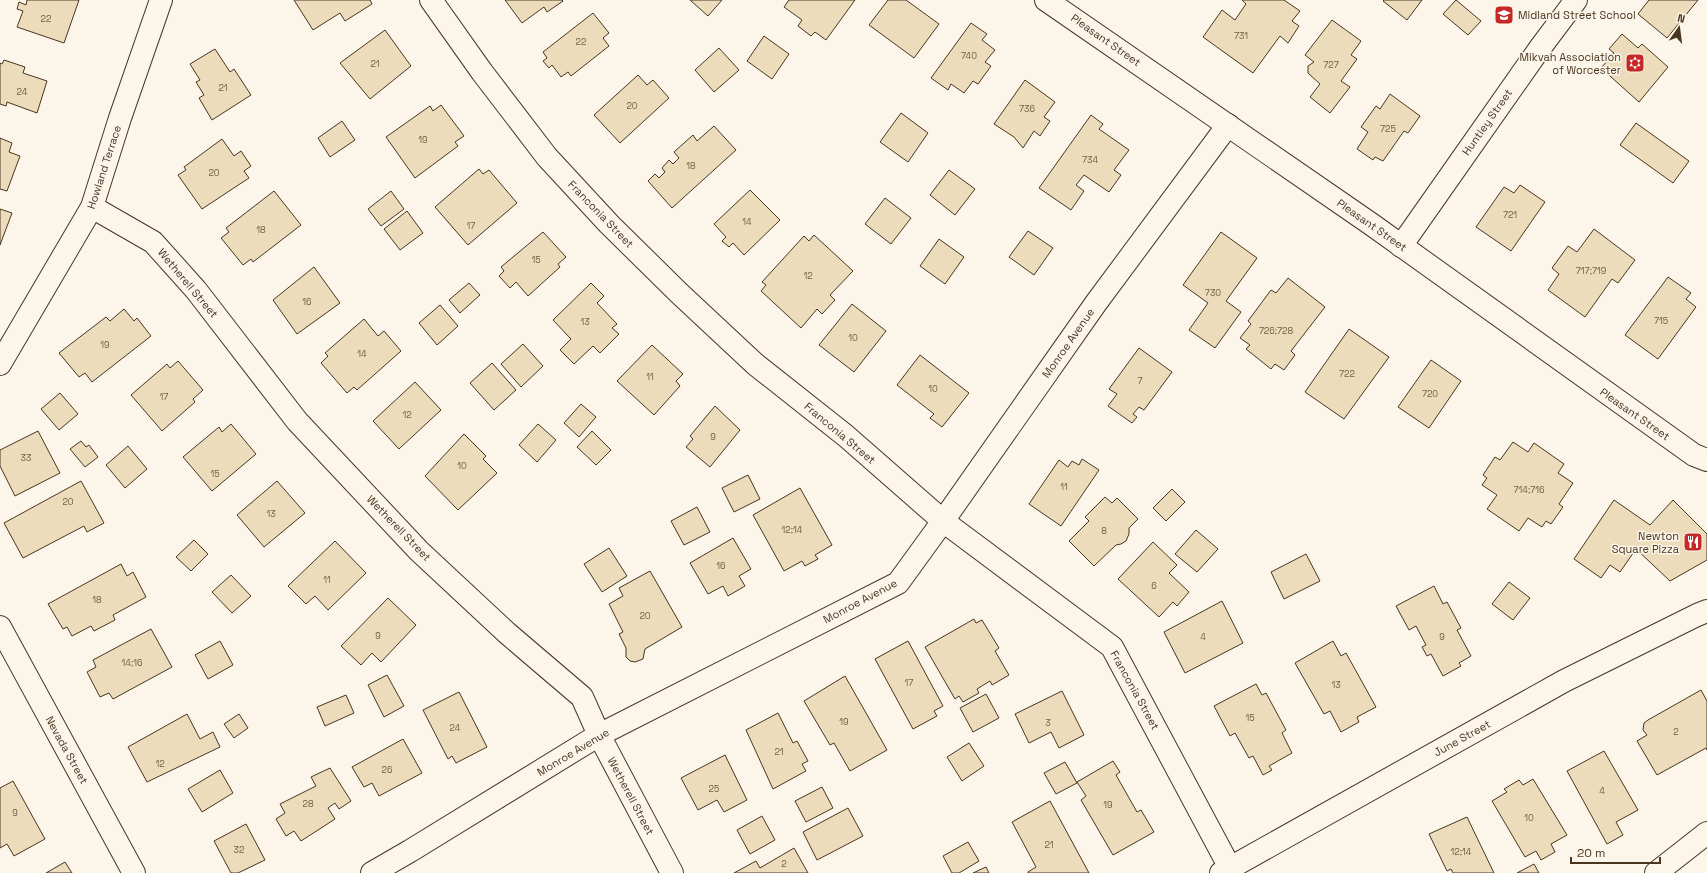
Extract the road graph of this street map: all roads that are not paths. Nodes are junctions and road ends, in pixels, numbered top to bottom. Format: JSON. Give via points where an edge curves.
{"nodes":[{"id":1,"x":161,"y":0,"type":"edge"},
{"id":2,"x":432,"y":0,"type":"edge"},
{"id":3,"x":1046,"y":0,"type":"edge"},
{"id":4,"x":1576,"y":0,"type":"edge"},
{"id":5,"x":1228,"y":125,"type":"junction"},
{"id":6,"x":92,"y":207,"type":"junction"},
{"id":7,"x":1401,"y":246,"type":"junction"},
{"id":8,"x":0,"y":364,"type":"edge"},
{"id":9,"x":1700,"y":458,"type":"edge"},
{"id":10,"x":1707,"y":472,"type":"edge"},
{"id":11,"x":944,"y":521,"type":"junction"},
{"id":12,"x":1707,"y":611,"type":"edge"},
{"id":13,"x":0,"y":627,"type":"edge"},
{"id":14,"x":599,"y":735,"type":"junction"},
{"id":15,"x":1707,"y":833,"type":"edge"},
{"id":16,"x":1226,"y":870,"type":"edge"},
{"id":17,"x":134,"y":873,"type":"edge"},
{"id":18,"x":372,"y":873,"type":"edge"},
{"id":19,"x":672,"y":873,"type":"edge"},
{"id":20,"x":1656,"y":873,"type":"edge"}],
"edges":[{"from":1,"to":6,"type":"street","name":"Howland Terrace"},
{"from":2,"to":11,"type":"street","name":"Franconia Street","via":[[482,72],[547,157],[609,224],[755,364],[846,436]]},
{"from":3,"to":5,"type":"street","name":"Pleasant Street"},
{"from":4,"to":7,"type":"street","name":"Huntley Street"},
{"from":5,"to":7,"type":"street","name":"Pleasant Street"},
{"from":5,"to":11,"type":"street","name":"Monroe Avenue","via":[[1096,303]]},
{"from":6,"to":8,"type":"street","name":"Howland Terrace"},
{"from":6,"to":14,"type":"street","name":"Wetherell Street","via":[[153,242],[196,290],[297,421],[403,534],[507,633],[582,697]]},
{"from":7,"to":9,"type":"street","name":"Pleasant Street"},
{"from":9,"to":10,"type":"street","name":"Pleasant Street"},
{"from":11,"to":14,"type":"street","name":"Monroe Avenue","via":[[898,583]]},
{"from":11,"to":16,"type":"street","name":"Franconia Street","via":[[1112,647]]},
{"from":12,"to":16,"type":"street","name":"June Street","via":[[1564,681]]},
{"from":13,"to":17,"type":"street","name":"Nevada Street"},
{"from":14,"to":18,"type":"street","name":"Monroe Avenue"},
{"from":14,"to":19,"type":"street","name":"Wetherell Street"},
{"from":15,"to":20,"type":"street"}]}
